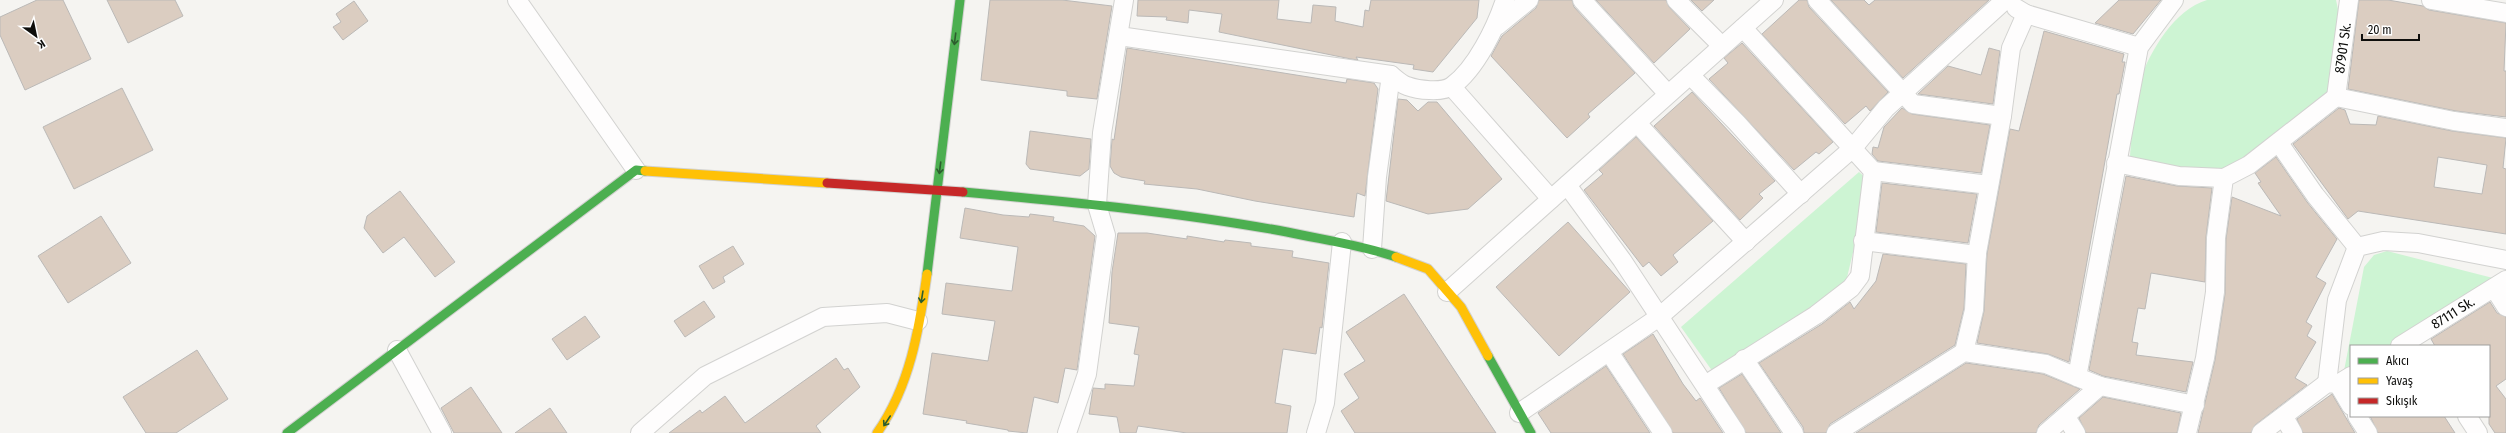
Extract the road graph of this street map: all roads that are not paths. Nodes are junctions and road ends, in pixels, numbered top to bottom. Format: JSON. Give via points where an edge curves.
{"nodes":[{"id":1,"x":517,"y":0,"type":"edge"},
{"id":2,"x":960,"y":0,"type":"edge"},
{"id":3,"x":1124,"y":0,"type":"edge"},
{"id":4,"x":1505,"y":0,"type":"edge"},
{"id":5,"x":1529,"y":0,"type":"edge"},
{"id":6,"x":1582,"y":0,"type":"edge"},
{"id":7,"x":1676,"y":0,"type":"edge"},
{"id":8,"x":1817,"y":0,"type":"edge"},
{"id":9,"x":2173,"y":0,"type":"edge"},
{"id":10,"x":2349,"y":0,"type":"edge"},
{"id":11,"x":2431,"y":0,"type":"edge"},
{"id":12,"x":2006,"y":1,"type":"edge"},
{"id":13,"x":1768,"y":2,"type":"edge"},
{"id":14,"x":2506,"y":12,"type":"edge"},
{"id":15,"x":2026,"y":14,"type":"junction"},
{"id":16,"x":1496,"y":26,"type":"junction"},
{"id":17,"x":1743,"y":28,"type":"junction"},
{"id":18,"x":1119,"y":36,"type":"junction"},
{"id":19,"x":1722,"y":46,"type":"junction"},
{"id":20,"x":2139,"y":47,"type":"junction"},
{"id":21,"x":1391,"y":75,"type":"junction"},
{"id":22,"x":1690,"y":76,"type":"junction"},
{"id":23,"x":1452,"y":87,"type":"junction"},
{"id":24,"x":1902,"y":93,"type":"junction"},
{"id":25,"x":1668,"y":94,"type":"junction"},
{"id":26,"x":2336,"y":97,"type":"junction"},
{"id":27,"x":2002,"y":116,"type":"junction"},
{"id":28,"x":1636,"y":123,"type":"junction"},
{"id":29,"x":2506,"y":128,"type":"edge"},
{"id":30,"x":2279,"y":143,"type":"junction"},
{"id":31,"x":1853,"y":148,"type":"junction"},
{"id":32,"x":2116,"y":163,"type":"junction"},
{"id":33,"x":636,"y":170,"type":"junction"},
{"id":34,"x":1873,"y":171,"type":"junction"},
{"id":35,"x":2224,"y":178,"type":"junction"},
{"id":36,"x":1567,"y":185,"type":"junction"},
{"id":37,"x":1989,"y":186,"type":"junction"},
{"id":38,"x":938,"y":190,"type":"junction"},
{"id":39,"x":1801,"y":194,"type":"junction"},
{"id":40,"x":1551,"y":199,"type":"junction"},
{"id":41,"x":1097,"y":204,"type":"junction"},
{"id":42,"x":1863,"y":240,"type":"junction"},
{"id":43,"x":1342,"y":242,"type":"junction"},
{"id":44,"x":1746,"y":242,"type":"junction"},
{"id":45,"x":2357,"y":247,"type":"junction"},
{"id":46,"x":1372,"y":249,"type":"junction"},
{"id":47,"x":1977,"y":255,"type":"junction"},
{"id":48,"x":2506,"y":260,"type":"edge"},
{"id":49,"x":2500,"y":284,"type":"edge"},
{"id":50,"x":1447,"y":292,"type":"junction"},
{"id":51,"x":2506,"y":307,"type":"edge"},
{"id":52,"x":1659,"y":317,"type":"junction"},
{"id":53,"x":918,"y":321,"type":"junction"},
{"id":54,"x":2412,"y":343,"type":"edge"},
{"id":55,"x":397,"y":350,"type":"junction"},
{"id":56,"x":1609,"y":352,"type":"junction"},
{"id":57,"x":1964,"y":352,"type":"junction"},
{"id":58,"x":1744,"y":359,"type":"junction"},
{"id":59,"x":2077,"y":377,"type":"junction"},
{"id":60,"x":2338,"y":381,"type":"edge"},
{"id":61,"x":1704,"y":385,"type":"junction"},
{"id":62,"x":2100,"y":386,"type":"junction"},
{"id":63,"x":2350,"y":404,"type":"edge"},
{"id":64,"x":2195,"y":405,"type":"junction"},
{"id":65,"x":1519,"y":413,"type":"junction"},
{"id":66,"x":2066,"y":417,"type":"junction"},
{"id":67,"x":2284,"y":417,"type":"junction"},
{"id":68,"x":2358,"y":417,"type":"edge"},
{"id":69,"x":2468,"y":417,"type":"edge"},
{"id":70,"x":287,"y":433,"type":"edge"},
{"id":71,"x":442,"y":433,"type":"edge"},
{"id":72,"x":640,"y":433,"type":"edge"},
{"id":73,"x":877,"y":433,"type":"edge"},
{"id":74,"x":1067,"y":433,"type":"edge"},
{"id":75,"x":1316,"y":433,"type":"edge"},
{"id":76,"x":1531,"y":433,"type":"edge"},
{"id":77,"x":1663,"y":433,"type":"edge"},
{"id":78,"x":1736,"y":433,"type":"edge"},
{"id":79,"x":1794,"y":433,"type":"edge"},
{"id":80,"x":1836,"y":433,"type":"edge"},
{"id":81,"x":2046,"y":433,"type":"edge"},
{"id":82,"x":2076,"y":433,"type":"edge"},
{"id":83,"x":2187,"y":433,"type":"edge"},
{"id":84,"x":2261,"y":433,"type":"edge"},
{"id":85,"x":2293,"y":433,"type":"edge"},
{"id":86,"x":2368,"y":433,"type":"edge"},
{"id":87,"x":2478,"y":433,"type":"edge"}],
"edges":[{"from":1,"to":33,"type":"street"},
{"from":2,"to":38,"type":"street","one_way":true},
{"from":3,"to":18,"type":"street"},
{"from":4,"to":16,"type":"street"},
{"from":5,"to":16,"type":"street"},
{"from":6,"to":25,"type":"street"},
{"from":7,"to":19,"type":"street"},
{"from":8,"to":24,"type":"street"},
{"from":9,"to":20,"type":"street"},
{"from":10,"to":26,"type":"street","name":"87901 Sk."},
{"from":11,"to":14,"type":"street"},
{"from":12,"to":15,"type":"street"},
{"from":12,"to":24,"type":"street"},
{"from":13,"to":17,"type":"street"},
{"from":15,"to":20,"type":"street"},
{"from":15,"to":27,"type":"street","via":[[2011,48]]},
{"from":16,"to":23,"type":"street","via":[[1468,69]]},
{"from":17,"to":19,"type":"street"},
{"from":17,"to":31,"type":"street"},
{"from":18,"to":21,"type":"street"},
{"from":18,"to":41,"type":"street","via":[[1102,134]]},
{"from":19,"to":22,"type":"street"},
{"from":20,"to":32,"type":"street"},
{"from":21,"to":23,"type":"street","via":[[1406,86],[1441,90]]},
{"from":21,"to":46,"type":"street"},
{"from":22,"to":25,"type":"street"},
{"from":22,"to":39,"type":"street","via":[[1738,123]]},
{"from":23,"to":40,"type":"street"},
{"from":24,"to":27,"type":"street","via":[[1912,104]]},
{"from":24,"to":31,"type":"street"},
{"from":25,"to":28,"type":"street"},
{"from":26,"to":29,"type":"street","via":[[2454,121]]},
{"from":26,"to":30,"type":"street"},
{"from":27,"to":37,"type":"street"},
{"from":28,"to":36,"type":"street"},
{"from":28,"to":44,"type":"street"},
{"from":30,"to":35,"type":"street"},
{"from":30,"to":45,"type":"street","via":[[2315,196]]},
{"from":31,"to":34,"type":"street"},
{"from":31,"to":39,"type":"street"},
{"from":32,"to":35,"type":"street","via":[[2179,176]]},
{"from":32,"to":59,"type":"street"},
{"from":33,"to":38,"type":"street"},
{"from":33,"to":55,"type":"street"},
{"from":34,"to":37,"type":"street"},
{"from":34,"to":42,"type":"street"},
{"from":35,"to":64,"type":"street","via":[[2216,238],[2215,292]]},
{"from":36,"to":40,"type":"street"},
{"from":36,"to":52,"type":"street","via":[[1622,260]]},
{"from":37,"to":47,"type":"street"},
{"from":38,"to":41,"type":"street"},
{"from":38,"to":53,"type":"street","one_way":true},
{"from":39,"to":44,"type":"street"},
{"from":40,"to":50,"type":"street"},
{"from":41,"to":43,"type":"street","via":[[1259,226]]},
{"from":41,"to":74,"type":"street","via":[[1106,235],[1087,374]]},
{"from":42,"to":47,"type":"street"},
{"from":42,"to":58,"type":"street","via":[[1860,276],[1851,288],[1816,315]]},
{"from":43,"to":46,"type":"street"},
{"from":43,"to":75,"type":"street","via":[[1325,403]]},
{"from":44,"to":52,"type":"street"},
{"from":45,"to":48,"type":"street","via":[[2383,241],[2418,243]]},
{"from":45,"to":60,"type":"street","via":[[2337,300]]},
{"from":46,"to":50,"type":"street","via":[[1428,269]]},
{"from":47,"to":57,"type":"street","via":[[1974,310]]},
{"from":49,"to":51,"type":"street"},
{"from":49,"to":54,"type":"street","name":"87111 Sk."},
{"from":50,"to":65,"type":"street","via":[[1461,307]]},
{"from":52,"to":56,"type":"street"},
{"from":52,"to":61,"type":"street"},
{"from":53,"to":72,"type":"street","via":[[887,313],[823,317],[705,376]]},
{"from":53,"to":73,"type":"street","one_way":true,"via":[[900,392],[888,421]]},
{"from":55,"to":70,"type":"street"},
{"from":55,"to":71,"type":"street"},
{"from":56,"to":65,"type":"street"},
{"from":56,"to":77,"type":"street"},
{"from":57,"to":59,"type":"street","via":[[2046,364]]},
{"from":57,"to":80,"type":"street"},
{"from":58,"to":61,"type":"street"},
{"from":58,"to":79,"type":"street"},
{"from":59,"to":62,"type":"street"},
{"from":60,"to":63,"type":"street"},
{"from":60,"to":67,"type":"street"},
{"from":61,"to":78,"type":"street"},
{"from":62,"to":64,"type":"street"},
{"from":62,"to":66,"type":"street"},
{"from":64,"to":83,"type":"street"},
{"from":65,"to":76,"type":"street"},
{"from":66,"to":81,"type":"street"},
{"from":66,"to":82,"type":"street"},
{"from":67,"to":84,"type":"street"},
{"from":67,"to":85,"type":"street"},
{"from":68,"to":86,"type":"street"},
{"from":69,"to":87,"type":"street"}]}
